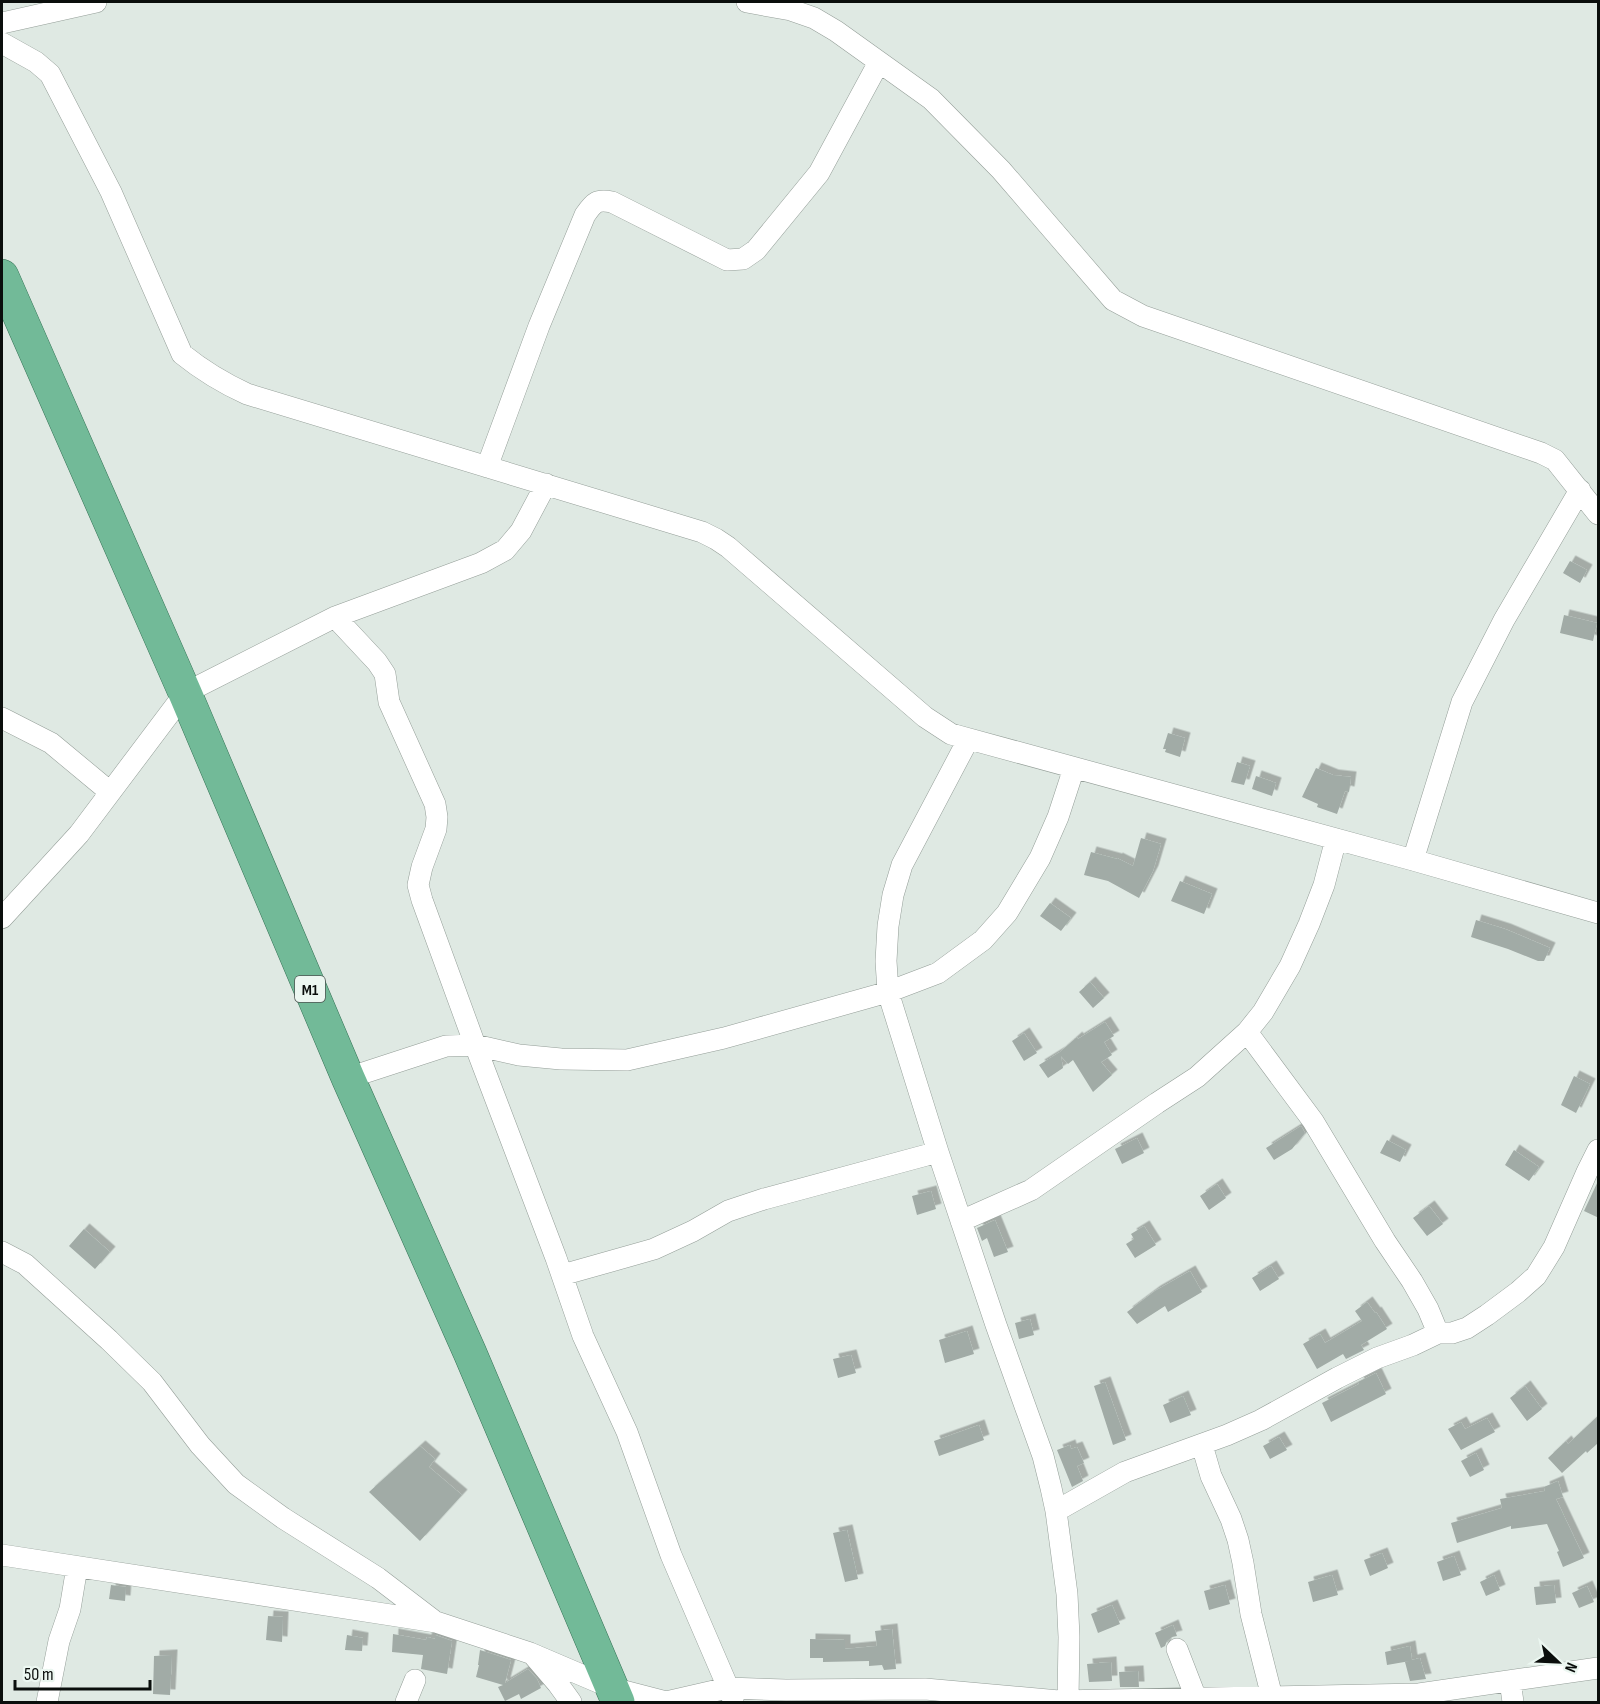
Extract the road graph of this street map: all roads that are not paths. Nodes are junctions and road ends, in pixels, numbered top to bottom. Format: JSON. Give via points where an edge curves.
{"nodes":[{"id":1,"x":96,"y":2,"type":"edge"},
{"id":2,"x":747,"y":2,"type":"edge"},
{"id":3,"x":2,"y":23,"type":"edge"},
{"id":4,"x":2,"y":43,"type":"edge"},
{"id":5,"x":879,"y":62,"type":"junction"},
{"id":6,"x":2,"y":276,"type":"edge"},
{"id":7,"x":487,"y":467,"type":"junction"},
{"id":8,"x":546,"y":484,"type":"junction"},
{"id":9,"x":1580,"y":490,"type":"junction"},
{"id":10,"x":1599,"y":514,"type":"edge"},
{"id":11,"x":335,"y":617,"type":"junction"},
{"id":12,"x":185,"y":693,"type":"junction"},
{"id":13,"x":2,"y":718,"type":"edge"},
{"id":14,"x":968,"y":740,"type":"junction"},
{"id":15,"x":1074,"y":768,"type":"junction"},
{"id":16,"x":110,"y":792,"type":"junction"},
{"id":17,"x":1336,"y":839,"type":"junction"},
{"id":18,"x":1413,"y":860,"type":"junction"},
{"id":19,"x":1599,"y":913,"type":"edge"},
{"id":20,"x":2,"y":918,"type":"edge"},
{"id":21,"x":888,"y":992,"type":"junction"},
{"id":22,"x":1247,"y":1032,"type":"junction"},
{"id":23,"x":475,"y":1045,"type":"junction"},
{"id":24,"x":348,"y":1078,"type":"junction"},
{"id":25,"x":1599,"y":1150,"type":"edge"},
{"id":26,"x":938,"y":1152,"type":"junction"},
{"id":27,"x":961,"y":1221,"type":"junction"},
{"id":28,"x":2,"y":1252,"type":"edge"},
{"id":29,"x":562,"y":1275,"type":"junction"},
{"id":30,"x":1438,"y":1333,"type":"junction"},
{"id":31,"x":1202,"y":1445,"type":"junction"},
{"id":32,"x":1056,"y":1510,"type":"junction"},
{"id":33,"x":2,"y":1555,"type":"edge"},
{"id":34,"x":77,"y":1567,"type":"junction"},
{"id":35,"x":436,"y":1622,"type":"junction"},
{"id":36,"x":1177,"y":1649,"type":"dead end"},
{"id":37,"x":530,"y":1653,"type":"junction"},
{"id":38,"x":1599,"y":1668,"type":"edge"},
{"id":39,"x":415,"y":1680,"type":"dead end"},
{"id":40,"x":1510,"y":1681,"type":"junction"},
{"id":41,"x":615,"y":1695,"type":"edge"},
{"id":42,"x":731,"y":1695,"type":"edge"},
{"id":43,"x":924,"y":1696,"type":"edge"},
{"id":44,"x":1272,"y":1697,"type":"junction"},
{"id":45,"x":1196,"y":1698,"type":"junction"},
{"id":46,"x":1068,"y":1700,"type":"junction"},
{"id":47,"x":47,"y":1702,"type":"edge"},
{"id":48,"x":406,"y":1702,"type":"edge"},
{"id":49,"x":571,"y":1702,"type":"edge"},
{"id":50,"x":1513,"y":1702,"type":"edge"}],
"edges":[{"from":1,"to":3,"type":"street"},
{"from":2,"to":5,"type":"street","via":[[814,18]]},
{"from":4,"to":7,"type":"street","via":[[50,74],[111,192],[182,354],[207,374],[247,394]]},
{"from":5,"to":7,"type":"street","via":[[819,173],[756,250],[743,259],[727,260],[612,202],[601,200],[592,205],[539,326]]},
{"from":5,"to":9,"type":"street","via":[[932,99],[1001,170],[1113,300],[1143,316],[1541,453],[1555,460]]},
{"from":6,"to":12,"type":"highway","number":"M1"},
{"from":7,"to":8,"type":"street"},
{"from":8,"to":11,"type":"street","via":[[521,531],[505,550],[481,563]]},
{"from":8,"to":14,"type":"street","via":[[716,539],[925,717]]},
{"from":9,"to":10,"type":"street"},
{"from":9,"to":18,"type":"street","via":[[1504,620],[1462,702]]},
{"from":11,"to":12,"type":"street"},
{"from":11,"to":23,"type":"street","via":[[385,674],[389,702],[435,804],[436,829],[418,885]]},
{"from":12,"to":16,"type":"street"},
{"from":12,"to":24,"type":"highway","number":"M1"},
{"from":13,"to":16,"type":"street","via":[[51,743]]},
{"from":14,"to":15,"type":"street"},
{"from":14,"to":21,"type":"street","via":[[902,865],[888,926]]},
{"from":15,"to":17,"type":"street"},
{"from":15,"to":21,"type":"street","via":[[1040,858],[1007,914],[983,940],[938,973]]},
{"from":16,"to":20,"type":"street","via":[[79,834]]},
{"from":17,"to":18,"type":"street"},
{"from":17,"to":22,"type":"street","via":[[1324,885],[1294,955],[1263,1012]]},
{"from":18,"to":19,"type":"street"},
{"from":21,"to":23,"type":"street","via":[[724,1038],[627,1060],[561,1059]]},
{"from":21,"to":26,"type":"street"},
{"from":22,"to":27,"type":"street","via":[[1197,1077],[1031,1190]]},
{"from":22,"to":30,"type":"street","via":[[1313,1121],[1412,1281]]},
{"from":23,"to":24,"type":"street","via":[[446,1046]]},
{"from":23,"to":29,"type":"street"},
{"from":24,"to":41,"type":"highway","number":"M1"},
{"from":25,"to":30,"type":"street","via":[[1554,1247],[1536,1276],[1467,1328]]},
{"from":26,"to":27,"type":"street"},
{"from":26,"to":29,"type":"street","via":[[764,1199],[728,1211],[654,1250]]},
{"from":27,"to":32,"type":"street","via":[[1043,1456]]},
{"from":28,"to":35,"type":"street","via":[[25,1264],[152,1382],[236,1484],[378,1578]]},
{"from":29,"to":42,"type":"street","via":[[583,1336],[627,1432],[671,1555]]},
{"from":30,"to":31,"type":"street","via":[[1377,1358],[1261,1420]]},
{"from":31,"to":32,"type":"street","via":[[1125,1472]]},
{"from":31,"to":44,"type":"street","via":[[1238,1540]]},
{"from":32,"to":46,"type":"street","via":[[1067,1594]]},
{"from":33,"to":34,"type":"street"},
{"from":34,"to":35,"type":"street"},
{"from":34,"to":47,"type":"street"},
{"from":35,"to":37,"type":"street"},
{"from":36,"to":45,"type":"street"},
{"from":37,"to":41,"type":"street"},
{"from":37,"to":49,"type":"street"},
{"from":38,"to":40,"type":"street"},
{"from":39,"to":48,"type":"street"},
{"from":40,"to":44,"type":"street","via":[[1419,1694]]},
{"from":40,"to":50,"type":"street"},
{"from":41,"to":42,"type":"street","via":[[666,1702]]},
{"from":42,"to":43,"type":"street","via":[[786,1690]]},
{"from":43,"to":46,"type":"street"},
{"from":44,"to":45,"type":"street"},
{"from":45,"to":46,"type":"street"}]}
